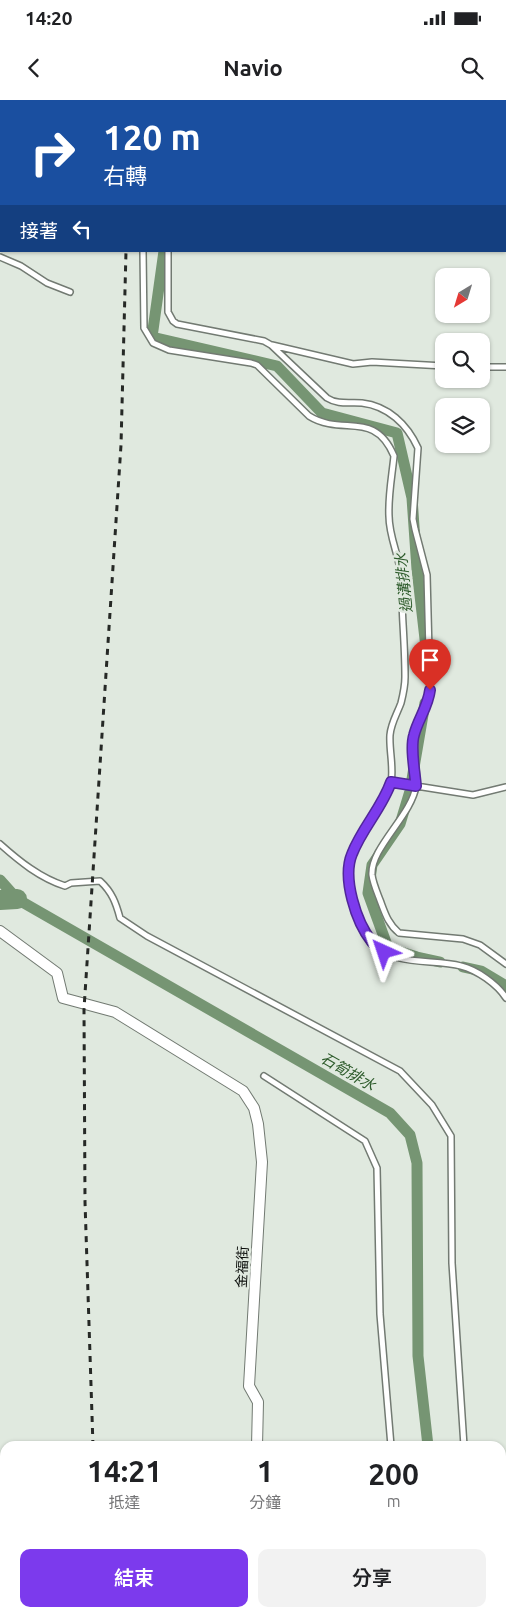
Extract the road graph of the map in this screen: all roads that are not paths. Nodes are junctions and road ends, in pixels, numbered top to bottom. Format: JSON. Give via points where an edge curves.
{"nodes":[{"id":1,"x":143,"y":252,"type":"edge"},
{"id":2,"x":168,"y":252,"type":"edge"},
{"id":3,"x":0,"y":256,"type":"edge"},
{"id":4,"x":70,"y":292,"type":"dead end"},
{"id":5,"x":271,"y":344,"type":"junction"},
{"id":6,"x":435,"y":366,"type":"edge"},
{"id":7,"x":490,"y":367,"type":"edge"},
{"id":8,"x":506,"y":367,"type":"edge"},
{"id":9,"x":391,"y":782,"type":"junction"},
{"id":10,"x":416,"y":786,"type":"junction"},
{"id":11,"x":506,"y":787,"type":"edge"},
{"id":12,"x":0,"y":844,"type":"edge"},
{"id":13,"x":0,"y":931,"type":"edge"},
{"id":14,"x":506,"y":964,"type":"edge"},
{"id":15,"x":506,"y":998,"type":"edge"},
{"id":16,"x":264,"y":1076,"type":"dead end"},
{"id":17,"x":257,"y":1441,"type":"edge"},
{"id":18,"x":391,"y":1441,"type":"edge"},
{"id":19,"x":464,"y":1441,"type":"edge"}],
"edges":[{"from":1,"to":9,"type":"lane","via":[[144,328],[153,343],[163,349],[257,365],[309,416],[327,424],[374,431],[386,440],[394,456],[388,516],[401,573],[405,674],[401,703],[390,735]]},
{"from":2,"to":5,"type":"lane","via":[[168,312],[173,321],[187,327]]},
{"from":3,"to":4,"type":"lane","via":[[47,283]]},
{"from":5,"to":6,"type":"lane","via":[[353,364]]},
{"from":5,"to":10,"type":"lane","via":[[332,401],[374,405],[393,415],[408,429],[418,448],[413,519],[427,574],[430,690],[414,735]]},
{"from":7,"to":8,"type":"lane"},
{"from":9,"to":10,"type":"lane"},
{"from":9,"to":15,"type":"lane","via":[[351,855],[350,888],[364,928],[373,942],[394,957],[460,965],[486,980]]},
{"from":10,"to":11,"type":"lane","via":[[473,795]]},
{"from":10,"to":14,"type":"lane","via":[[373,865],[374,883],[387,919],[399,933],[463,939],[480,945]]},
{"from":12,"to":19,"type":"lane","via":[[43,877],[65,886],[100,881],[114,897],[120,918],[147,936],[400,1071],[432,1105],[451,1136],[452,1263]]},
{"from":13,"to":17,"type":"street","name":"金福街","via":[[57,973],[63,998],[115,1012],[243,1091],[254,1108],[262,1162],[248,1386],[258,1402]]},
{"from":16,"to":18,"type":"lane","via":[[365,1141],[377,1168],[380,1314]]}]}
